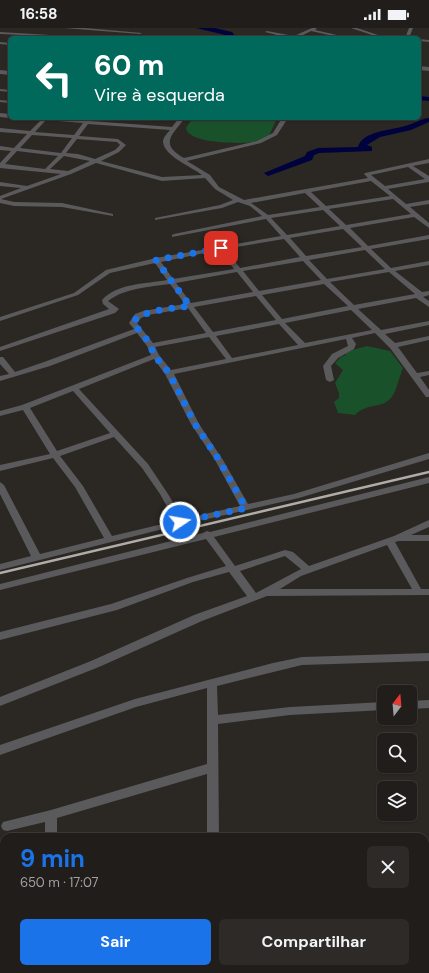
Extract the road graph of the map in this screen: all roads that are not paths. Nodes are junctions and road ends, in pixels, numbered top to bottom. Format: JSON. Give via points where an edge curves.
{"nodes":[{"id":1,"x":15,"y":28,"type":"edge"},
{"id":2,"x":66,"y":28,"type":"edge"},
{"id":3,"x":353,"y":28,"type":"edge"},
{"id":4,"x":97,"y":29,"type":"edge"},
{"id":5,"x":313,"y":29,"type":"edge"},
{"id":6,"x":364,"y":31,"type":"junction"},
{"id":7,"x":267,"y":32,"type":"dead end"},
{"id":8,"x":0,"y":33,"type":"edge"},
{"id":9,"x":8,"y":34,"type":"junction"},
{"id":10,"x":140,"y":34,"type":"dead end"},
{"id":11,"x":41,"y":36,"type":"edge"},
{"id":12,"x":59,"y":36,"type":"edge"},
{"id":13,"x":285,"y":36,"type":"edge"},
{"id":14,"x":298,"y":36,"type":"edge"},
{"id":15,"x":344,"y":36,"type":"edge"},
{"id":16,"x":352,"y":36,"type":"edge"},
{"id":17,"x":378,"y":36,"type":"edge"},
{"id":18,"x":1,"y":40,"type":"edge"},
{"id":19,"x":42,"y":120,"type":"edge"},
{"id":20,"x":88,"y":120,"type":"edge"},
{"id":21,"x":180,"y":120,"type":"edge"},
{"id":22,"x":284,"y":120,"type":"edge"},
{"id":23,"x":172,"y":129,"type":"junction"},
{"id":24,"x":0,"y":130,"type":"edge"},
{"id":25,"x":30,"y":133,"type":"junction"},
{"id":26,"x":75,"y":137,"type":"junction"},
{"id":27,"x":0,"y":148,"type":"edge"},
{"id":28,"x":16,"y":150,"type":"junction"},
{"id":29,"x":62,"y":154,"type":"junction"},
{"id":30,"x":97,"y":160,"type":"junction"},
{"id":31,"x":183,"y":160,"type":"junction"},
{"id":32,"x":429,"y":161,"type":"edge"},
{"id":33,"x":408,"y":165,"type":"junction"},
{"id":34,"x":0,"y":166,"type":"edge"},
{"id":35,"x":47,"y":169,"type":"junction"},
{"id":36,"x":69,"y":173,"type":"junction"},
{"id":37,"x":208,"y":176,"type":"junction"},
{"id":38,"x":371,"y":179,"type":"junction"},
{"id":39,"x":429,"y":179,"type":"edge"},
{"id":40,"x":0,"y":184,"type":"edge"},
{"id":41,"x":27,"y":187,"type":"junction"},
{"id":42,"x":384,"y":188,"type":"junction"},
{"id":43,"x":306,"y":190,"type":"junction"},
{"id":44,"x":394,"y":197,"type":"junction"},
{"id":45,"x":0,"y":198,"type":"edge"},
{"id":46,"x":0,"y":201,"type":"edge"},
{"id":47,"x":241,"y":201,"type":"junction"},
{"id":48,"x":429,"y":202,"type":"edge"},
{"id":49,"x":405,"y":206,"type":"junction"},
{"id":50,"x":324,"y":207,"type":"junction"},
{"id":51,"x":111,"y":215,"type":"dead end"},
{"id":52,"x":415,"y":215,"type":"junction"},
{"id":53,"x":267,"y":217,"type":"junction"},
{"id":54,"x":157,"y":219,"type":"dead end"},
{"id":55,"x":429,"y":225,"type":"edge"},
{"id":56,"x":345,"y":227,"type":"junction"},
{"id":57,"x":174,"y":236,"type":"dead end"},
{"id":58,"x":284,"y":237,"type":"junction"},
{"id":59,"x":429,"y":237,"type":"edge"},
{"id":60,"x":221,"y":248,"type":"junction"},
{"id":61,"x":368,"y":248,"type":"junction"},
{"id":62,"x":305,"y":259,"type":"junction"},
{"id":63,"x":156,"y":260,"type":"junction"},
{"id":64,"x":429,"y":264,"type":"edge"},
{"id":65,"x":240,"y":270,"type":"junction"},
{"id":66,"x":390,"y":270,"type":"junction"},
{"id":67,"x":172,"y":281,"type":"junction"},
{"id":68,"x":326,"y":282,"type":"junction"},
{"id":69,"x":257,"y":294,"type":"junction"},
{"id":70,"x":423,"y":294,"type":"edge"},
{"id":71,"x":429,"y":305,"type":"edge"},
{"id":72,"x":190,"y":306,"type":"junction"},
{"id":73,"x":351,"y":307,"type":"junction"},
{"id":74,"x":0,"y":319,"type":"edge"},
{"id":75,"x":280,"y":321,"type":"junction"},
{"id":76,"x":429,"y":323,"type":"edge"},
{"id":77,"x":137,"y":330,"type":"junction"},
{"id":78,"x":377,"y":332,"type":"junction"},
{"id":79,"x":210,"y":333,"type":"junction"},
{"id":80,"x":348,"y":337,"type":"junction"},
{"id":81,"x":429,"y":338,"type":"edge"},
{"id":82,"x":151,"y":346,"type":"junction"},
{"id":83,"x":304,"y":346,"type":"junction"},
{"id":84,"x":393,"y":346,"type":"junction"},
{"id":85,"x":0,"y":349,"type":"edge"},
{"id":86,"x":155,"y":356,"type":"junction"},
{"id":87,"x":0,"y":359,"type":"edge"},
{"id":88,"x":230,"y":360,"type":"junction"},
{"id":89,"x":169,"y":373,"type":"junction"},
{"id":90,"x":429,"y":373,"type":"edge"},
{"id":91,"x":14,"y":375,"type":"junction"},
{"id":92,"x":414,"y":376,"type":"junction"},
{"id":93,"x":0,"y":379,"type":"edge"},
{"id":94,"x":330,"y":380,"type":"dead end"},
{"id":95,"x":74,"y":388,"type":"junction"},
{"id":96,"x":429,"y":396,"type":"edge"},
{"id":97,"x":25,"y":407,"type":"junction"},
{"id":98,"x":0,"y":414,"type":"edge"},
{"id":99,"x":115,"y":434,"type":"junction"},
{"id":100,"x":55,"y":455,"type":"junction"},
{"id":101,"x":429,"y":456,"type":"edge"},
{"id":102,"x":0,"y":468,"type":"edge"},
{"id":103,"x":429,"y":480,"type":"edge"},
{"id":104,"x":0,"y":485,"type":"edge"},
{"id":105,"x":246,"y":508,"type":"junction"},
{"id":106,"x":180,"y":522,"type":"junction"},
{"id":107,"x":429,"y":523,"type":"edge"},
{"id":108,"x":207,"y":534,"type":"junction"},
{"id":109,"x":429,"y":538,"type":"edge"},
{"id":110,"x":393,"y":539,"type":"junction"},
{"id":111,"x":110,"y":540,"type":"junction"},
{"id":112,"x":37,"y":558,"type":"junction"},
{"id":113,"x":0,"y":567,"type":"edge"},
{"id":114,"x":232,"y":569,"type":"junction"},
{"id":115,"x":307,"y":570,"type":"junction"},
{"id":116,"x":0,"y":587,"type":"edge"},
{"id":117,"x":266,"y":593,"type":"junction"},
{"id":118,"x":424,"y":593,"type":"edge"},
{"id":119,"x":254,"y":598,"type":"junction"},
{"id":120,"x":0,"y":636,"type":"edge"},
{"id":121,"x":429,"y":657,"type":"edge"},
{"id":122,"x":212,"y":683,"type":"junction"},
{"id":123,"x":0,"y":702,"type":"edge"},
{"id":124,"x":429,"y":704,"type":"edge"},
{"id":125,"x":417,"y":705,"type":"edge"},
{"id":126,"x":377,"y":706,"type":"edge"},
{"id":127,"x":212,"y":720,"type":"junction"},
{"id":128,"x":0,"y":750,"type":"edge"},
{"id":129,"x":213,"y":767,"type":"junction"},
{"id":130,"x":51,"y":815,"type":"junction"},
{"id":131,"x":7,"y":826,"type":"dead end"},
{"id":132,"x":51,"y":833,"type":"edge"},
{"id":133,"x":213,"y":833,"type":"edge"}],
"edges":[{"from":1,"to":9,"type":"street"},
{"from":2,"to":4,"type":"street"},
{"from":2,"to":12,"type":"street"},
{"from":3,"to":6,"type":"street"},
{"from":4,"to":10,"type":"street"},
{"from":5,"to":14,"type":"street"},
{"from":5,"to":15,"type":"street"},
{"from":6,"to":16,"type":"street"},
{"from":6,"to":17,"type":"street"},
{"from":7,"to":13,"type":"street"},
{"from":8,"to":9,"type":"street"},
{"from":9,"to":11,"type":"street"},
{"from":9,"to":18,"type":"street"},
{"from":19,"to":25,"type":"street"},
{"from":20,"to":23,"type":"street"},
{"from":20,"to":26,"type":"street"},
{"from":21,"to":23,"type":"street"},
{"from":22,"to":31,"type":"street","via":[[275,134],[259,142]]},
{"from":23,"to":31,"type":"street","via":[[166,142],[169,149]]},
{"from":24,"to":25,"type":"street"},
{"from":25,"to":26,"type":"street"},
{"from":25,"to":28,"type":"street"},
{"from":26,"to":29,"type":"street"},
{"from":26,"to":30,"type":"street","via":[[118,141],[123,144]]},
{"from":27,"to":28,"type":"street"},
{"from":28,"to":29,"type":"street"},
{"from":28,"to":34,"type":"street"},
{"from":29,"to":30,"type":"street"},
{"from":29,"to":35,"type":"street"},
{"from":30,"to":36,"type":"street"},
{"from":30,"to":37,"type":"street","via":[[162,179]]},
{"from":31,"to":37,"type":"street"},
{"from":32,"to":33,"type":"street"},
{"from":33,"to":38,"type":"street","via":[[368,172]]},
{"from":33,"to":39,"type":"street"},
{"from":34,"to":35,"type":"street"},
{"from":35,"to":36,"type":"street"},
{"from":36,"to":41,"type":"street"},
{"from":37,"to":47,"type":"street","via":[[217,188]]},
{"from":38,"to":42,"type":"street"},
{"from":38,"to":43,"type":"street"},
{"from":39,"to":42,"type":"street"},
{"from":40,"to":41,"type":"street"},
{"from":41,"to":45,"type":"street"},
{"from":42,"to":44,"type":"street"},
{"from":43,"to":47,"type":"street"},
{"from":43,"to":50,"type":"street"},
{"from":44,"to":49,"type":"street"},
{"from":44,"to":50,"type":"street"},
{"from":46,"to":51,"type":"street","via":[[14,204],[62,205]]},
{"from":47,"to":53,"type":"street","via":[[252,205]]},
{"from":47,"to":54,"type":"street"},
{"from":48,"to":49,"type":"street"},
{"from":49,"to":52,"type":"street"},
{"from":50,"to":53,"type":"street"},
{"from":50,"to":56,"type":"street"},
{"from":52,"to":55,"type":"street"},
{"from":52,"to":56,"type":"street"},
{"from":53,"to":57,"type":"street"},
{"from":53,"to":58,"type":"street"},
{"from":56,"to":58,"type":"street"},
{"from":56,"to":61,"type":"street"},
{"from":58,"to":60,"type":"street"},
{"from":58,"to":62,"type":"street"},
{"from":59,"to":61,"type":"street"},
{"from":60,"to":63,"type":"street"},
{"from":60,"to":65,"type":"street"},
{"from":61,"to":62,"type":"street"},
{"from":61,"to":66,"type":"street"},
{"from":62,"to":65,"type":"street"},
{"from":62,"to":68,"type":"street"},
{"from":63,"to":67,"type":"street"},
{"from":63,"to":74,"type":"street","via":[[108,271],[76,294]]},
{"from":64,"to":66,"type":"street"},
{"from":65,"to":67,"type":"street"},
{"from":65,"to":69,"type":"street"},
{"from":66,"to":68,"type":"street"},
{"from":66,"to":70,"type":"street"},
{"from":67,"to":72,"type":"street"},
{"from":67,"to":85,"type":"street","via":[[114,293],[105,302],[115,309]]},
{"from":68,"to":69,"type":"street"},
{"from":68,"to":73,"type":"street"},
{"from":69,"to":72,"type":"street"},
{"from":69,"to":75,"type":"street"},
{"from":70,"to":71,"type":"street"},
{"from":70,"to":73,"type":"street"},
{"from":72,"to":77,"type":"street","via":[[138,316],[133,323]]},
{"from":72,"to":79,"type":"street"},
{"from":73,"to":75,"type":"street"},
{"from":73,"to":78,"type":"street"},
{"from":75,"to":79,"type":"street"},
{"from":75,"to":83,"type":"street"},
{"from":76,"to":78,"type":"street"},
{"from":77,"to":82,"type":"street"},
{"from":77,"to":91,"type":"street"},
{"from":78,"to":80,"type":"street"},
{"from":78,"to":84,"type":"street"},
{"from":79,"to":82,"type":"street"},
{"from":79,"to":88,"type":"street"},
{"from":80,"to":83,"type":"street"},
{"from":80,"to":94,"type":"street","via":[[351,347],[335,356],[327,366]]},
{"from":81,"to":84,"type":"street"},
{"from":82,"to":86,"type":"street"},
{"from":83,"to":88,"type":"street"},
{"from":84,"to":92,"type":"street"},
{"from":86,"to":89,"type":"street"},
{"from":86,"to":95,"type":"street"},
{"from":87,"to":91,"type":"street"},
{"from":88,"to":89,"type":"street"},
{"from":89,"to":105,"type":"street","via":[[195,424]]},
{"from":90,"to":92,"type":"street"},
{"from":91,"to":93,"type":"street"},
{"from":92,"to":96,"type":"street"},
{"from":95,"to":97,"type":"street"},
{"from":95,"to":99,"type":"street"},
{"from":97,"to":98,"type":"street"},
{"from":97,"to":100,"type":"street"},
{"from":99,"to":100,"type":"street"},
{"from":99,"to":106,"type":"street","via":[[144,466]]},
{"from":100,"to":102,"type":"street"},
{"from":100,"to":111,"type":"street","via":[[78,486]]},
{"from":101,"to":105,"type":"street","via":[[296,496]]},
{"from":103,"to":108,"type":"street"},
{"from":104,"to":112,"type":"street"},
{"from":105,"to":106,"type":"street"},
{"from":106,"to":111,"type":"street"},
{"from":107,"to":110,"type":"street"},
{"from":108,"to":114,"type":"street"},
{"from":108,"to":116,"type":"street"},
{"from":109,"to":110,"type":"street"},
{"from":110,"to":115,"type":"street"},
{"from":110,"to":118,"type":"street"},
{"from":111,"to":112,"type":"street"},
{"from":112,"to":113,"type":"street"},
{"from":114,"to":115,"type":"street","via":[[285,553],[290,554]]},
{"from":114,"to":119,"type":"street"},
{"from":114,"to":120,"type":"street","via":[[190,580],[113,607]]},
{"from":115,"to":117,"type":"street"},
{"from":117,"to":118,"type":"street"},
{"from":117,"to":119,"type":"street"},
{"from":119,"to":123,"type":"street","via":[[198,618],[95,664]]},
{"from":121,"to":122,"type":"street","via":[[302,661]]},
{"from":122,"to":127,"type":"street"},
{"from":122,"to":128,"type":"street","via":[[135,703]]},
{"from":124,"to":125,"type":"street"},
{"from":126,"to":127,"type":"street","via":[[290,711]]},
{"from":127,"to":129,"type":"street"},
{"from":129,"to":130,"type":"street"},
{"from":129,"to":133,"type":"street"},
{"from":130,"to":131,"type":"street"},
{"from":130,"to":132,"type":"street"}]}
